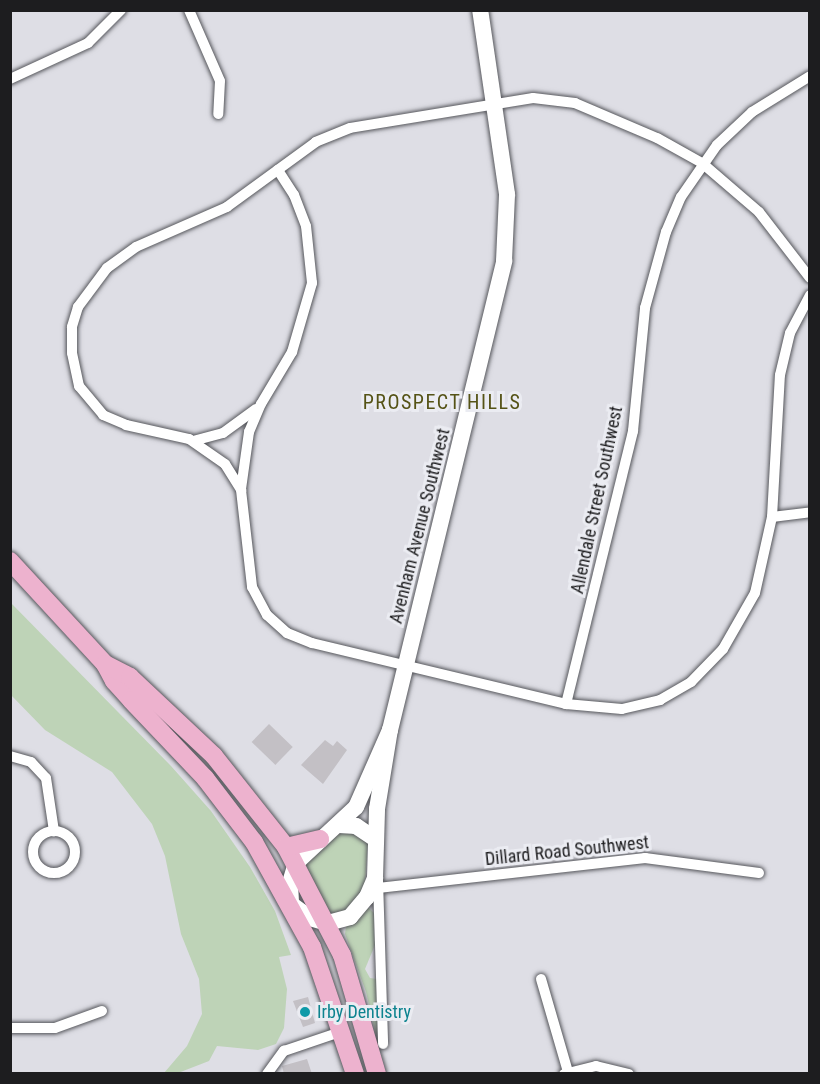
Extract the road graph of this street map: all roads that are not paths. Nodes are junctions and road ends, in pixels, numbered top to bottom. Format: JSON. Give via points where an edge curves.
{"nodes":[{"id":1,"x":121,"y":10,"type":"edge"},
{"id":2,"x":189,"y":10,"type":"edge"},
{"id":3,"x":480,"y":10,"type":"edge"},
{"id":4,"x":810,"y":76,"type":"edge"},
{"id":5,"x":10,"y":79,"type":"edge"},
{"id":6,"x":494,"y":104,"type":"junction"},
{"id":7,"x":218,"y":114,"type":"dead end"},
{"id":8,"x":702,"y":163,"type":"junction"},
{"id":9,"x":278,"y":170,"type":"junction"},
{"id":10,"x":810,"y":278,"type":"edge"},
{"id":11,"x":810,"y":295,"type":"edge"},
{"id":12,"x":261,"y":404,"type":"junction"},
{"id":13,"x":193,"y":441,"type":"junction"},
{"id":14,"x":241,"y":490,"type":"junction"},
{"id":15,"x":810,"y":512,"type":"edge"},
{"id":16,"x":772,"y":517,"type":"junction"},
{"id":17,"x":10,"y":561,"type":"edge"},
{"id":18,"x":105,"y":663,"type":"junction"},
{"id":19,"x":406,"y":665,"type":"junction"},
{"id":20,"x":566,"y":704,"type":"junction"},
{"id":21,"x":390,"y":730,"type":"junction"},
{"id":22,"x":10,"y":756,"type":"edge"},
{"id":23,"x":339,"y":825,"type":"junction"},
{"id":24,"x":54,"y":831,"type":"junction"},
{"id":25,"x":375,"y":838,"type":"junction"},
{"id":26,"x":320,"y":839,"type":"junction"},
{"id":27,"x":286,"y":847,"type":"junction"},
{"id":28,"x":296,"y":863,"type":"junction"},
{"id":29,"x":377,"y":866,"type":"junction"},
{"id":30,"x":759,"y":873,"type":"dead end"},
{"id":31,"x":378,"y":888,"type":"junction"},
{"id":32,"x":291,"y":904,"type":"junction"},
{"id":33,"x":328,"y":923,"type":"junction"},
{"id":34,"x":541,"y":979,"type":"dead end"},
{"id":35,"x":102,"y":1011,"type":"dead end"},
{"id":36,"x":10,"y":1028,"type":"edge"},
{"id":37,"x":343,"y":1031,"type":"junction"},
{"id":38,"x":383,"y":1044,"type":"dead end"},
{"id":39,"x":566,"y":1073,"type":"edge"},
{"id":40,"x":267,"y":1074,"type":"edge"},
{"id":41,"x":355,"y":1074,"type":"edge"},
{"id":42,"x":377,"y":1074,"type":"edge"},
{"id":43,"x":629,"y":1074,"type":"edge"}],
"edges":[{"from":1,"to":5,"type":"street","via":[[88,43]]},
{"from":2,"to":7,"type":"street","via":[[220,81]]},
{"from":3,"to":6,"type":"street","name":"Avenham Avenue Southwest"},
{"from":4,"to":8,"type":"street","name":"Allendale Street Southwest","via":[[752,112]]},
{"from":6,"to":8,"type":"street","via":[[545,98],[575,103],[657,138]]},
{"from":6,"to":9,"type":"street","via":[[350,128],[316,142]]},
{"from":6,"to":19,"type":"street","name":"Avenham Avenue Southwest","via":[[507,205],[504,261]]},
{"from":8,"to":10,"type":"street","via":[[759,212]]},
{"from":8,"to":20,"type":"street","name":"Allendale Street Southwest","via":[[673,214],[652,276],[640,340],[633,431]]},
{"from":9,"to":12,"type":"street","via":[[294,195],[306,226],[312,283],[292,352]]},
{"from":9,"to":13,"type":"street","via":[[227,207],[124,253],[94,282],[75,317],[74,371],[92,406],[120,423]]},
{"from":11,"to":16,"type":"street","via":[[790,333],[780,375]]},
{"from":12,"to":13,"type":"street","via":[[237,425]]},
{"from":12,"to":14,"type":"street","via":[[247,442]]},
{"from":13,"to":14,"type":"street","via":[[225,464]]},
{"from":14,"to":19,"type":"street","via":[[252,587],[267,615],[299,639]]},
{"from":15,"to":16,"type":"street"},
{"from":16,"to":20,"type":"street","via":[[761,576],[746,614],[723,649],[691,682],[660,700],[631,708],[604,710]]},
{"from":17,"to":18,"type":"main road"},
{"from":18,"to":27,"type":"main road","via":[[130,677],[214,756]]},
{"from":18,"to":32,"type":"main road","via":[[114,681],[231,810]]},
{"from":19,"to":20,"type":"street"},
{"from":19,"to":21,"type":"street","name":"Avenham Avenue Southwest"},
{"from":21,"to":23,"type":"street","name":"Avenham Avenue Southwest","via":[[365,793]]},
{"from":21,"to":25,"type":"street","name":"Avenham Avenue Southwest"},
{"from":22,"to":24,"type":"street","via":[[31,762],[46,778]]},
{"from":23,"to":25,"type":"street","via":[[356,826]]},
{"from":23,"to":26,"type":"street","name":"Avenham Avenue Southwest"},
{"from":24,"to":24,"type":"street","via":[[38,839],[33,854],[40,868],[53,873],[65,870],[75,855],[70,838]]},
{"from":25,"to":29,"type":"street","name":"Avenham Avenue Southwest"},
{"from":26,"to":27,"type":"main road"},
{"from":26,"to":28,"type":"street","name":"Avenham Avenue Southwest"},
{"from":27,"to":28,"type":"main road"},
{"from":28,"to":32,"type":"street","via":[[290,883]]},
{"from":28,"to":33,"type":"main road"},
{"from":29,"to":31,"type":"street","name":"Avenham Avenue Southwest"},
{"from":29,"to":33,"type":"street","name":"Avenham Avenue Southwest","via":[[372,888],[359,909],[340,922]]},
{"from":30,"to":31,"type":"street","name":"Dillard Road Southwest","via":[[645,858]]},
{"from":31,"to":38,"type":"street","name":"Avenham Avenue Southwest"},
{"from":32,"to":33,"type":"street","via":[[310,918]]},
{"from":32,"to":37,"type":"main road","via":[[312,947]]},
{"from":33,"to":42,"type":"main road","via":[[356,992]]},
{"from":34,"to":39,"type":"street"},
{"from":35,"to":36,"type":"street","via":[[56,1028]]},
{"from":37,"to":40,"type":"street","via":[[284,1051]]},
{"from":37,"to":41,"type":"main road"},
{"from":39,"to":43,"type":"street","via":[[596,1066]]}]}
